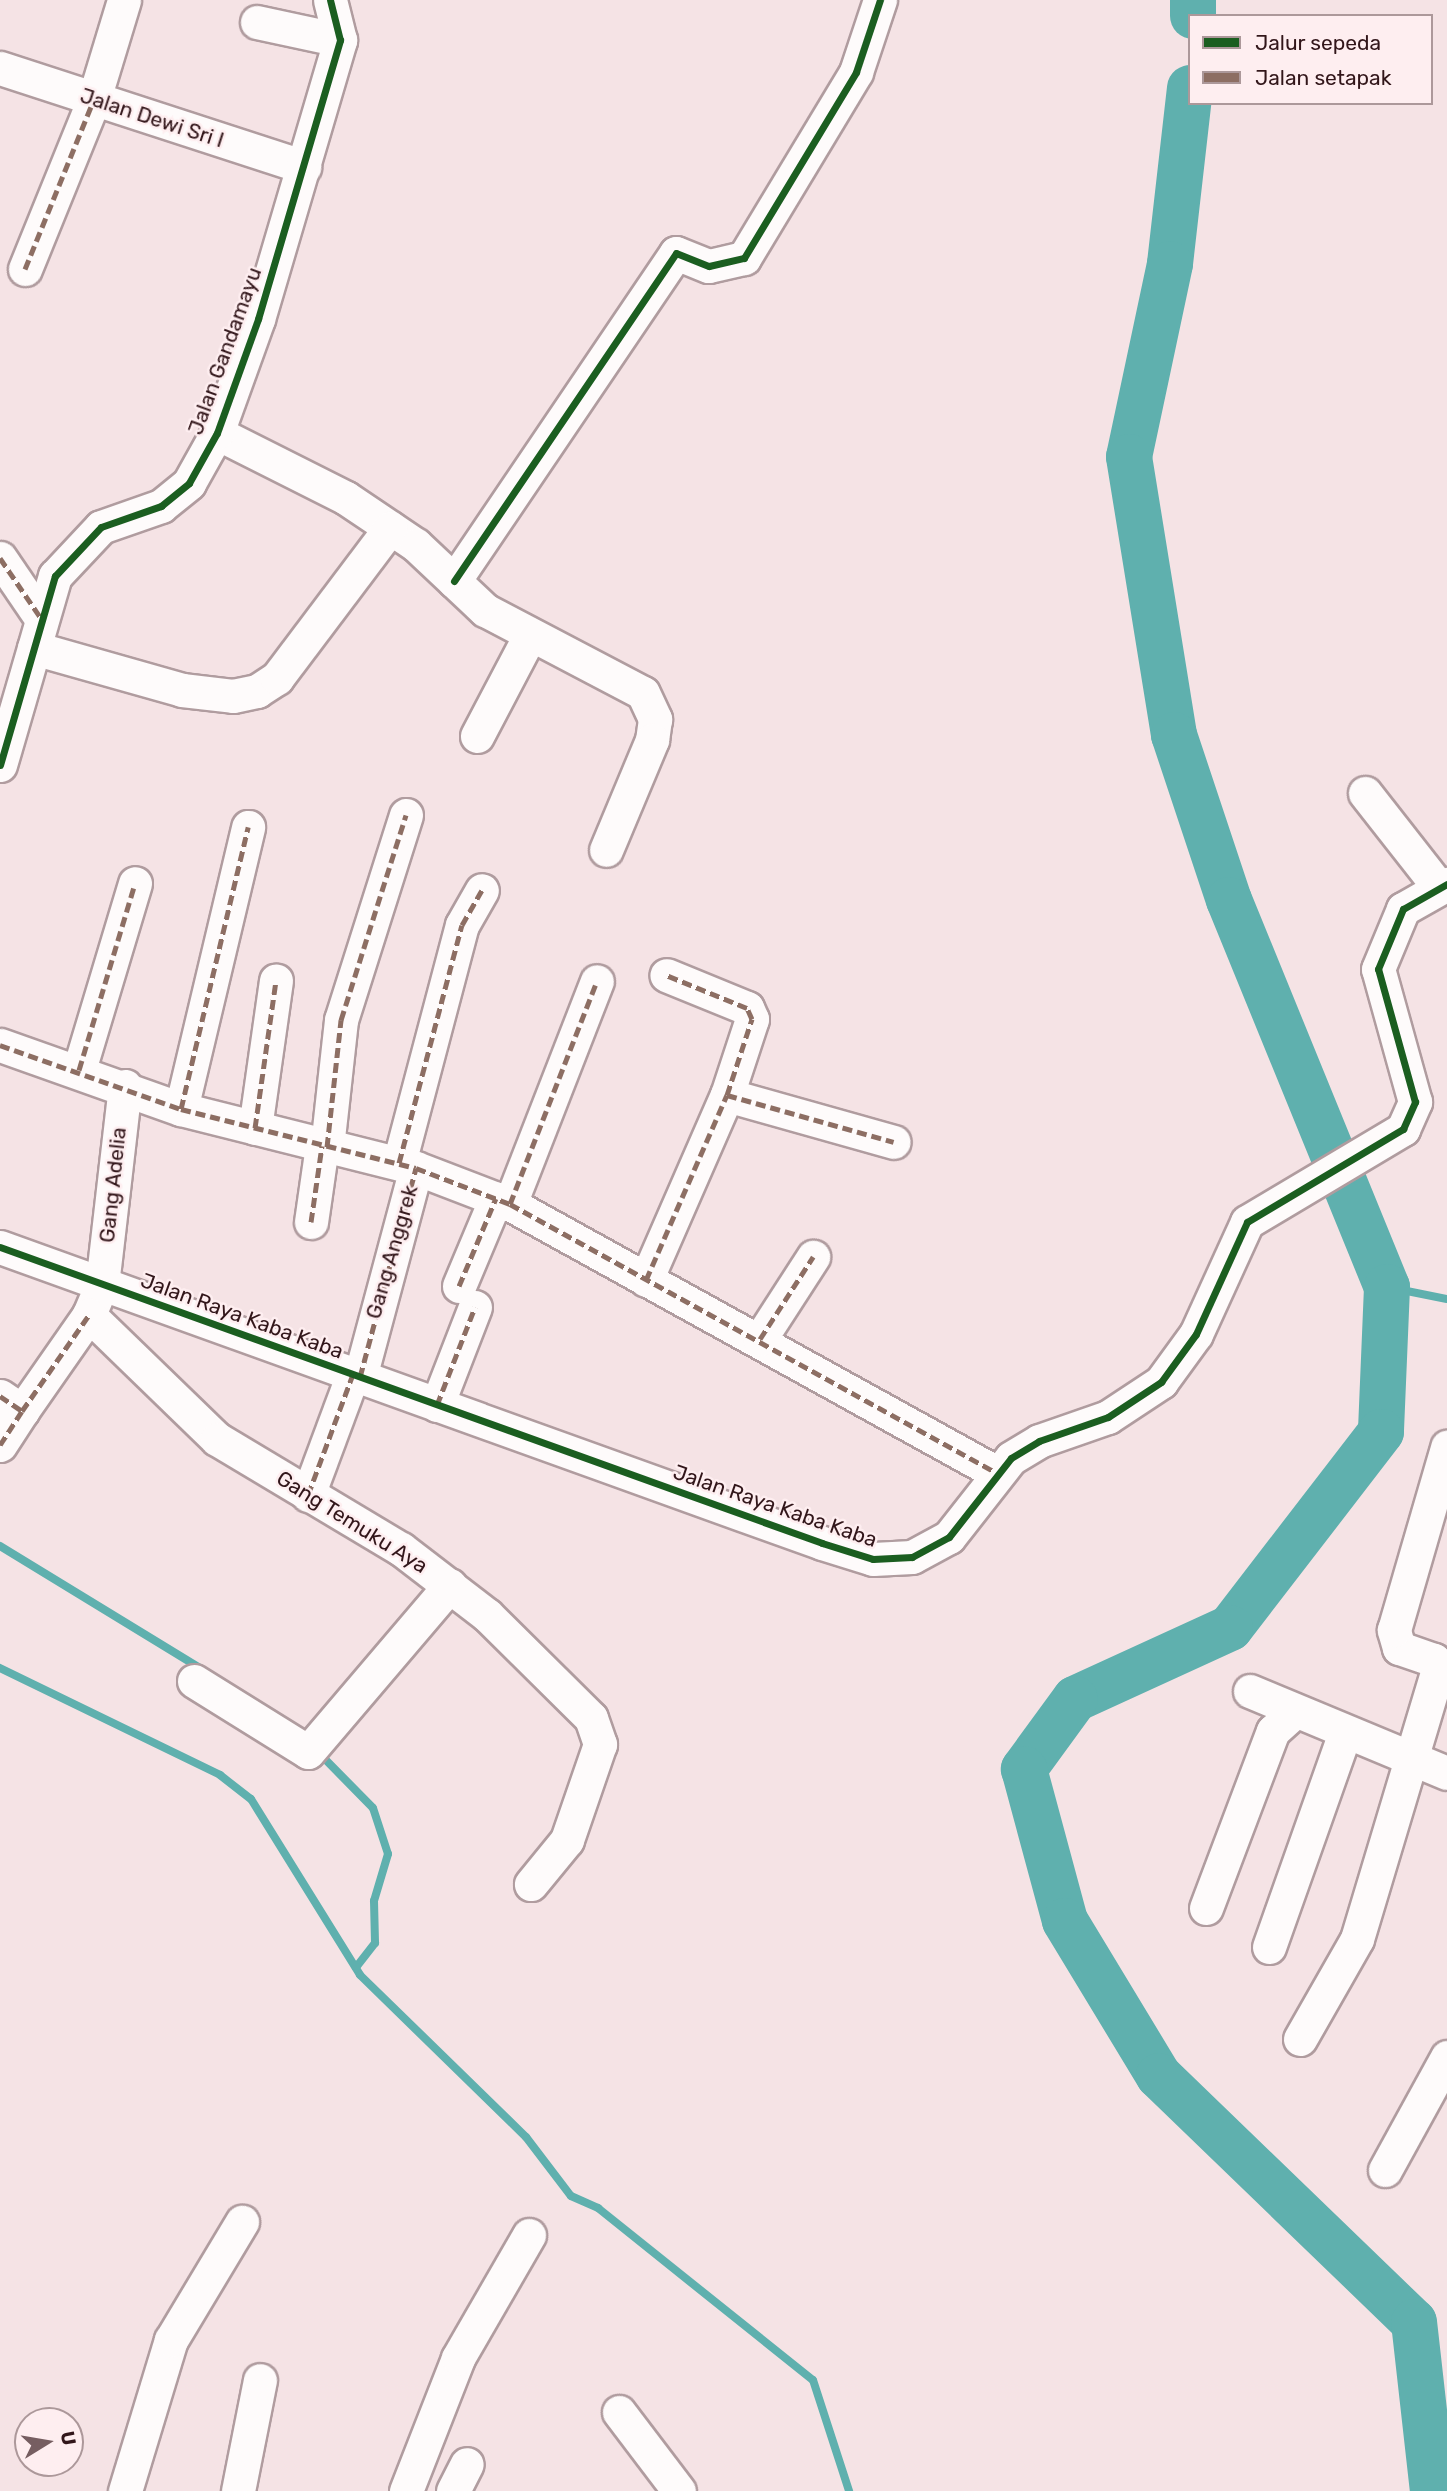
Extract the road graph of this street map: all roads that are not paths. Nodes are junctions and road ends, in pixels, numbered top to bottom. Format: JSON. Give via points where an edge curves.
{"nodes":[{"id":1,"x":124,"y":0,"type":"edge"},
{"id":2,"x":330,"y":0,"type":"edge"},
{"id":3,"x":880,"y":0,"type":"edge"},
{"id":4,"x":257,"y":22,"type":"dead end"},
{"id":5,"x":340,"y":40,"type":"junction"},
{"id":6,"x":0,"y":68,"type":"edge"},
{"id":7,"x":94,"y":99,"type":"junction"},
{"id":8,"x":304,"y":167,"type":"junction"},
{"id":9,"x":25,"y":269,"type":"dead end"},
{"id":10,"x":218,"y":433,"type":"junction"},
{"id":11,"x":390,"y":528,"type":"junction"},
{"id":12,"x":0,"y":558,"type":"edge"},
{"id":13,"x":454,"y":581,"type":"junction"},
{"id":14,"x":38,"y":633,"type":"junction"},
{"id":15,"x":529,"y":637,"type":"junction"},
{"id":16,"x":477,"y":736,"type":"dead end"},
{"id":17,"x":2,"y":754,"type":"edge"},
{"id":18,"x":1365,"y":793,"type":"dead end"},
{"id":19,"x":406,"y":815,"type":"dead end"},
{"id":20,"x":248,"y":827,"type":"dead end"},
{"id":21,"x":606,"y":850,"type":"dead end"},
{"id":22,"x":135,"y":883,"type":"dead end"},
{"id":23,"x":1442,"y":885,"type":"edge"},
{"id":24,"x":482,"y":890,"type":"dead end"},
{"id":25,"x":666,"y":975,"type":"dead end"},
{"id":26,"x":276,"y":981,"type":"dead end"},
{"id":27,"x":597,"y":981,"type":"dead end"},
{"id":28,"x":0,"y":1045,"type":"edge"},
{"id":29,"x":79,"y":1070,"type":"junction"},
{"id":30,"x":125,"y":1086,"type":"junction"},
{"id":31,"x":727,"y":1095,"type":"junction"},
{"id":32,"x":181,"y":1109,"type":"junction"},
{"id":33,"x":255,"y":1128,"type":"junction"},
{"id":34,"x":894,"y":1142,"type":"dead end"},
{"id":35,"x":324,"y":1146,"type":"junction"},
{"id":36,"x":407,"y":1166,"type":"junction"},
{"id":37,"x":503,"y":1201,"type":"junction"},
{"id":38,"x":311,"y":1222,"type":"dead end"},
{"id":39,"x":0,"y":1247,"type":"edge"},
{"id":40,"x":813,"y":1257,"type":"dead end"},
{"id":41,"x":646,"y":1280,"type":"junction"},
{"id":42,"x":102,"y":1284,"type":"junction"},
{"id":43,"x":89,"y":1315,"type":"junction"},
{"id":44,"x":760,"y":1339,"type":"junction"},
{"id":45,"x":357,"y":1376,"type":"junction"},
{"id":46,"x":11,"y":1404,"type":"edge"},
{"id":47,"x":437,"y":1405,"type":"junction"},
{"id":48,"x":0,"y":1445,"type":"edge"},
{"id":49,"x":1447,"y":1447,"type":"edge"},
{"id":50,"x":995,"y":1472,"type":"junction"},
{"id":51,"x":308,"y":1494,"type":"junction"},
{"id":52,"x":450,"y":1586,"type":"junction"},
{"id":53,"x":194,"y":1681,"type":"dead end"},
{"id":54,"x":1250,"y":1691,"type":"dead end"},
{"id":55,"x":1294,"y":1712,"type":"junction"},
{"id":56,"x":1344,"y":1735,"type":"junction"},
{"id":57,"x":1413,"y":1761,"type":"junction"},
{"id":58,"x":1447,"y":1773,"type":"edge"},
{"id":59,"x":531,"y":1884,"type":"dead end"},
{"id":60,"x":1206,"y":1908,"type":"dead end"},
{"id":61,"x":1269,"y":1947,"type":"dead end"},
{"id":62,"x":1300,"y":2039,"type":"dead end"},
{"id":63,"x":1447,"y":2057,"type":"edge"},
{"id":64,"x":1385,"y":2170,"type":"dead end"},
{"id":65,"x":242,"y":2222,"type":"dead end"},
{"id":66,"x":529,"y":2235,"type":"dead end"},
{"id":67,"x":260,"y":2380,"type":"dead end"},
{"id":68,"x":619,"y":2412,"type":"dead end"},
{"id":69,"x":124,"y":2491,"type":"edge"},
{"id":70,"x":238,"y":2491,"type":"edge"},
{"id":71,"x":406,"y":2491,"type":"edge"},
{"id":72,"x":680,"y":2491,"type":"edge"}],
"edges":[{"from":1,"to":7,"type":"street"},
{"from":2,"to":5,"type":"street"},
{"from":3,"to":13,"type":"street","via":[[856,72],[744,258],[709,266],[676,253]]},
{"from":4,"to":5,"type":"street"},
{"from":5,"to":8,"type":"street","name":"Jalan Gandamayu"},
{"from":6,"to":7,"type":"street","name":"Jalan Dewi Sri I"},
{"from":7,"to":8,"type":"street","name":"Jalan Dewi Sri I"},
{"from":7,"to":9,"type":"street"},
{"from":8,"to":10,"type":"street","name":"Jalan Gandamayu"},
{"from":10,"to":11,"type":"street","via":[[346,498]]},
{"from":10,"to":14,"type":"street","name":"Jalan Gandamayu","via":[[189,483],[161,506],[101,527],[83,543],[55,576]]},
{"from":11,"to":13,"type":"street"},
{"from":11,"to":14,"type":"street","via":[[277,678],[257,691],[233,696],[182,690]]},
{"from":12,"to":14,"type":"street"},
{"from":13,"to":15,"type":"street","via":[[485,610]]},
{"from":14,"to":17,"type":"street","name":"Jalan Gandamayu"},
{"from":15,"to":16,"type":"street"},
{"from":15,"to":21,"type":"street","via":[[643,693],[651,705],[652,740]]},
{"from":18,"to":23,"type":"street"},
{"from":19,"to":35,"type":"street","via":[[341,1020]]},
{"from":20,"to":32,"type":"street"},
{"from":22,"to":29,"type":"street"},
{"from":23,"to":50,"type":"street","name":"Jalan Raya Kaba Kaba","via":[[1403,909],[1378,969],[1415,1102],[1403,1129],[1247,1222],[1196,1334],[1161,1382],[1108,1417],[1039,1441]]},
{"from":24,"to":36,"type":"street","name":"Gang Anggrek","via":[[461,925]]},
{"from":25,"to":31,"type":"street","via":[[751,1013]]},
{"from":26,"to":33,"type":"street"},
{"from":27,"to":37,"type":"street"},
{"from":28,"to":29,"type":"street"},
{"from":29,"to":30,"type":"street"},
{"from":30,"to":32,"type":"street"},
{"from":30,"to":42,"type":"street","name":"Gang Adelia"},
{"from":31,"to":34,"type":"street"},
{"from":31,"to":41,"type":"street"},
{"from":32,"to":33,"type":"street"},
{"from":33,"to":35,"type":"street"},
{"from":35,"to":36,"type":"street"},
{"from":35,"to":38,"type":"street"},
{"from":36,"to":37,"type":"street"},
{"from":36,"to":45,"type":"street","name":"Gang Anggrek"},
{"from":37,"to":41,"type":"street"},
{"from":37,"to":47,"type":"street","via":[[467,1296]]},
{"from":39,"to":42,"type":"street","name":"Jalan Raya Kaba Kaba"},
{"from":40,"to":44,"type":"street"},
{"from":41,"to":44,"type":"street"},
{"from":42,"to":43,"type":"street"},
{"from":42,"to":45,"type":"street","name":"Jalan Raya Kaba Kaba"},
{"from":43,"to":46,"type":"street"},
{"from":43,"to":51,"type":"street","name":"Gang Temuku Aya","via":[[217,1439]]},
{"from":44,"to":50,"type":"street"},
{"from":45,"to":47,"type":"street","name":"Jalan Raya Kaba Kaba"},
{"from":45,"to":51,"type":"street","name":"Gang Anggrek"},
{"from":46,"to":48,"type":"street"},
{"from":47,"to":50,"type":"street","name":"Jalan Raya Kaba Kaba","via":[[873,1559],[912,1557],[949,1538]]},
{"from":49,"to":57,"type":"street","via":[[1394,1630],[1399,1648],[1437,1664]]},
{"from":51,"to":52,"type":"street","name":"Gang Temuku Aya"},
{"from":52,"to":53,"type":"street","via":[[314,1745]]},
{"from":52,"to":59,"type":"street","name":"Gang Temuku Aya","via":[[542,1666],[601,1734],[567,1840]]},
{"from":54,"to":55,"type":"street"},
{"from":55,"to":56,"type":"street"},
{"from":55,"to":60,"type":"street","via":[[1288,1725],[1273,1731]]},
{"from":56,"to":57,"type":"street"},
{"from":56,"to":61,"type":"street"},
{"from":57,"to":58,"type":"street"},
{"from":57,"to":62,"type":"street","via":[[1353,1948]]},
{"from":63,"to":64,"type":"street"},
{"from":65,"to":69,"type":"street","via":[[172,2340]]},
{"from":66,"to":71,"type":"street","via":[[458,2358]]},
{"from":67,"to":70,"type":"street"},
{"from":68,"to":72,"type":"street"}]}
